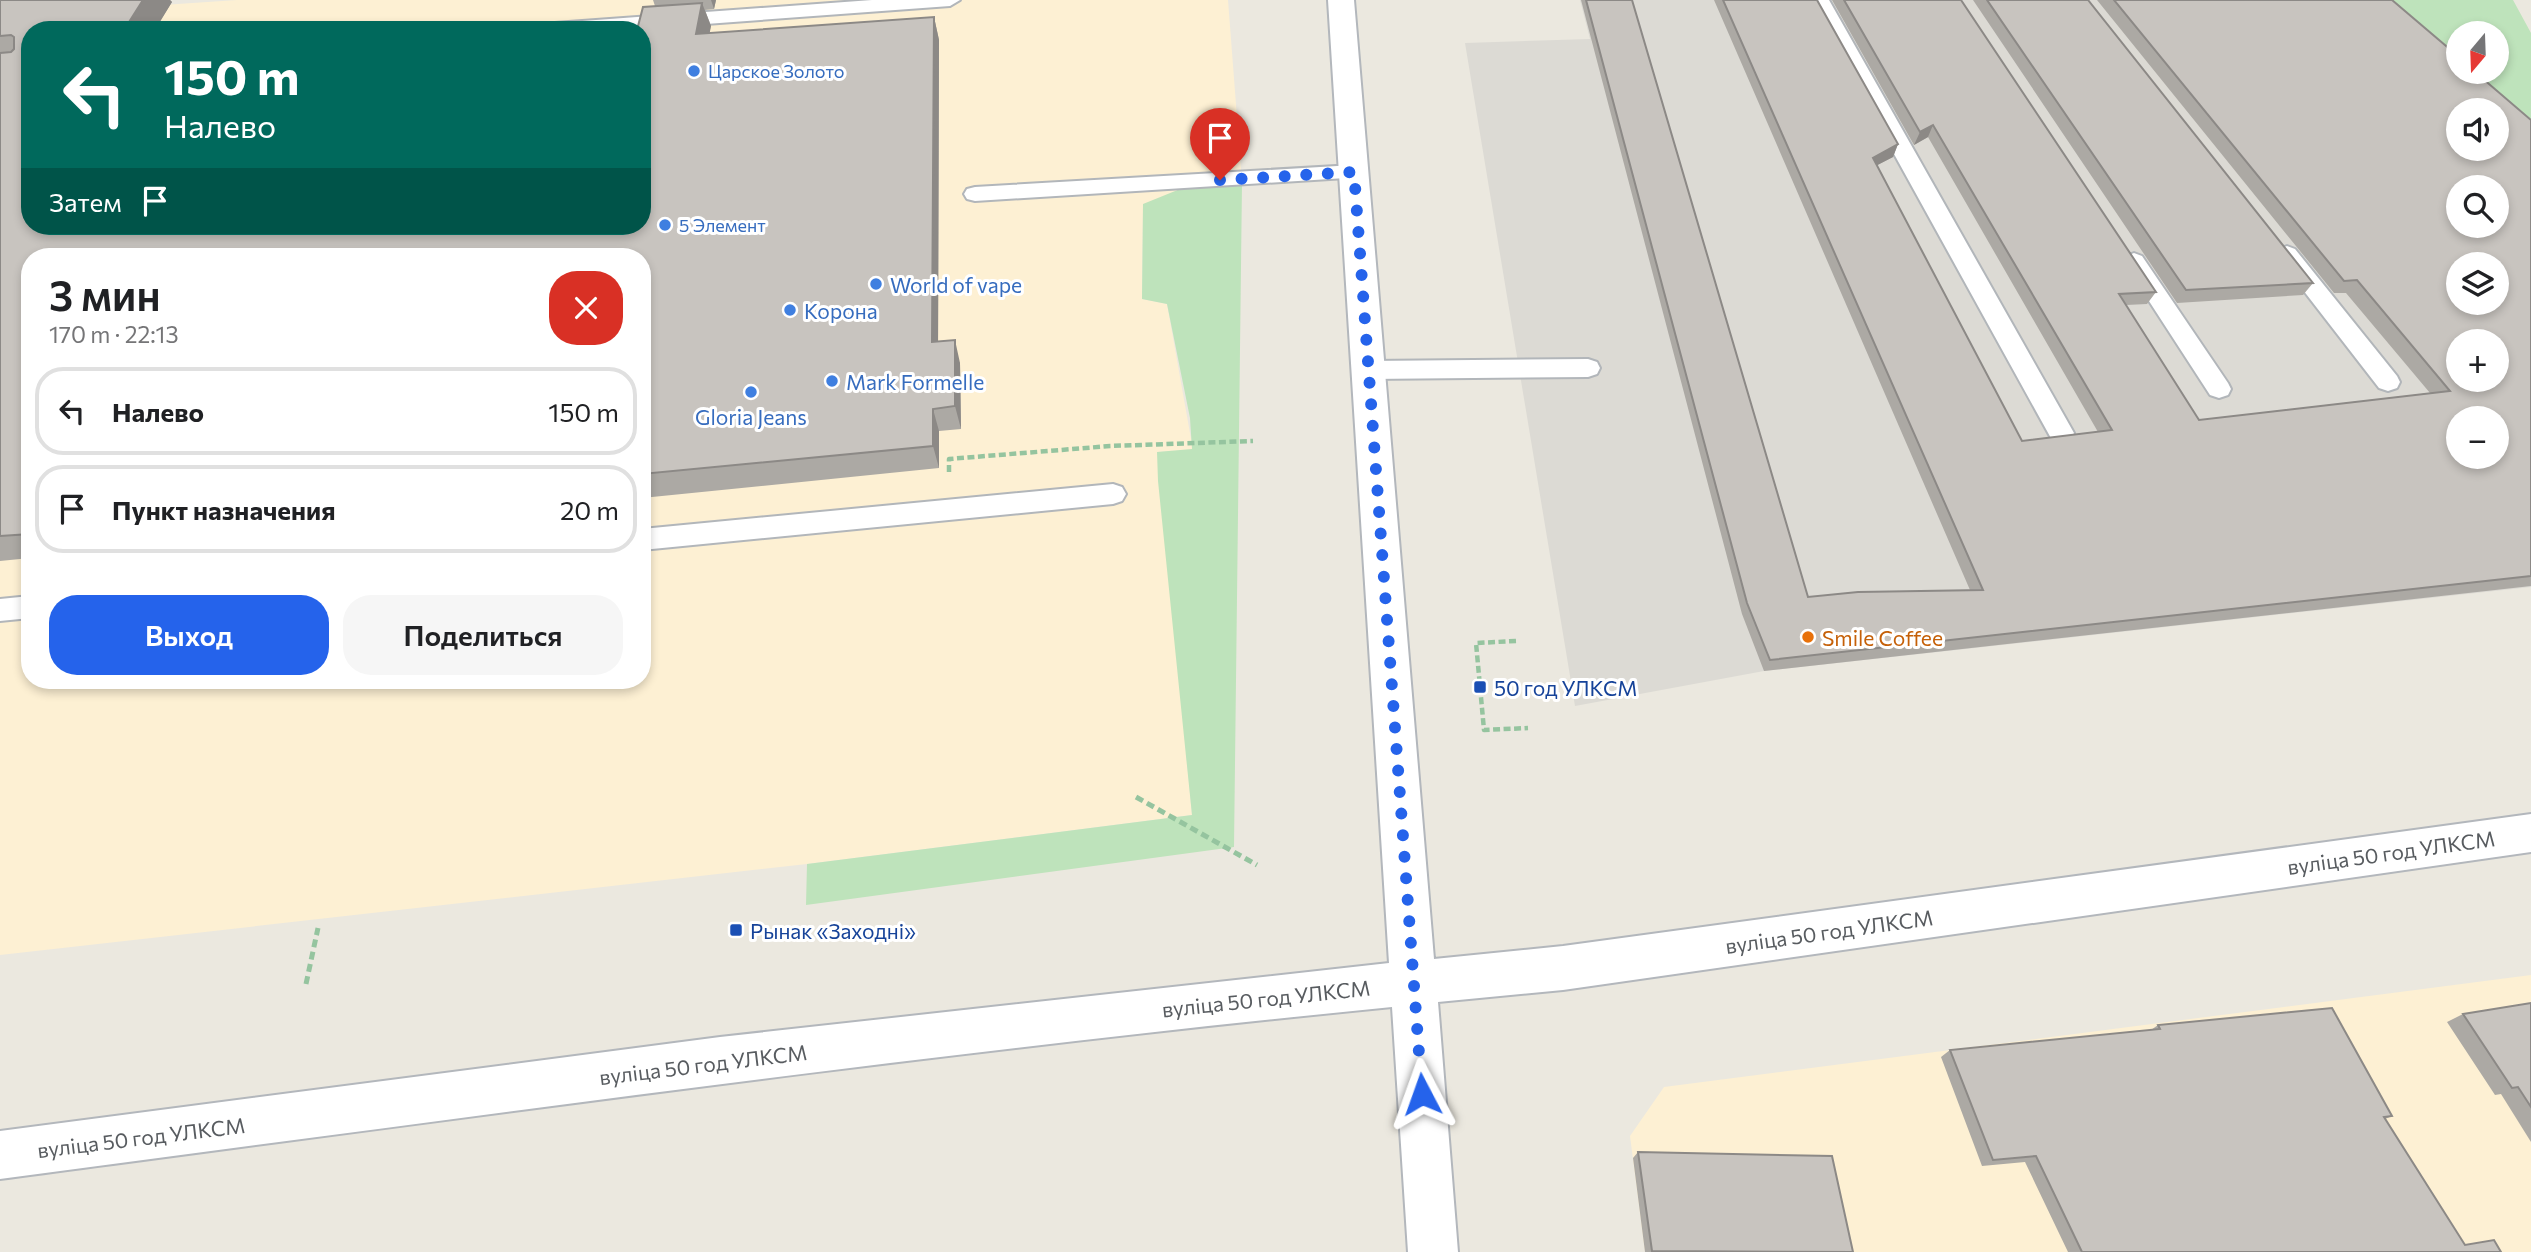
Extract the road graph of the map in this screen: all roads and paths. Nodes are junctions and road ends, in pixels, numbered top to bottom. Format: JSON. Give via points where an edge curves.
{"nodes":[{"id":1,"x":950,"y":0,"type":"edge"},
{"id":2,"x":1341,"y":0,"type":"edge"},
{"id":3,"x":1819,"y":0,"type":"edge"},
{"id":4,"x":651,"y":22,"type":"edge"},
{"id":5,"x":1354,"y":172,"type":"junction"},
{"id":6,"x":975,"y":194,"type":"dead end"},
{"id":7,"x":2120,"y":240,"type":"edge"},
{"id":8,"x":2276,"y":240,"type":"edge"},
{"id":9,"x":1588,"y":368,"type":"dead end"},
{"id":10,"x":1368,"y":370,"type":"junction"},
{"id":11,"x":2388,"y":382,"type":"dead end"},
{"id":12,"x":2219,"y":389,"type":"dead end"},
{"id":13,"x":2061,"y":433,"type":"edge"},
{"id":14,"x":1113,"y":494,"type":"dead end"},
{"id":15,"x":651,"y":539,"type":"edge"},
{"id":16,"x":21,"y":608,"type":"edge"},
{"id":17,"x":0,"y":610,"type":"edge"},
{"id":18,"x":1516,"y":641,"type":"dead end"},
{"id":19,"x":1528,"y":728,"type":"dead end"},
{"id":20,"x":1136,"y":797,"type":"dead end"},
{"id":21,"x":2531,"y":833,"type":"edge"},
{"id":22,"x":1257,"y":865,"type":"dead end"},
{"id":23,"x":318,"y":928,"type":"dead end"},
{"id":24,"x":306,"y":984,"type":"dead end"},
{"id":25,"x":1415,"y":984,"type":"junction"},
{"id":26,"x":0,"y":1155,"type":"edge"},
{"id":27,"x":1433,"y":1252,"type":"edge"}],
"edges":[{"from":1,"to":4,"type":"lane"},
{"from":2,"to":5,"type":"main road"},
{"from":3,"to":13,"type":"lane"},
{"from":5,"to":6,"type":"lane"},
{"from":5,"to":10,"type":"main road"},
{"from":7,"to":12,"type":"lane"},
{"from":8,"to":11,"type":"lane"},
{"from":9,"to":10,"type":"lane"},
{"from":10,"to":25,"type":"main road"},
{"from":14,"to":15,"type":"lane"},
{"from":16,"to":17,"type":"lane"},
{"from":18,"to":19,"type":"path","via":[[1476,643],[1484,730]]},
{"from":20,"to":22,"type":"path"},
{"from":21,"to":25,"type":"main road","name":"вуліца 50 год УЛКСМ","via":[[1563,968]]},
{"from":23,"to":24,"type":"path"},
{"from":25,"to":26,"type":"main road","name":"вуліца 50 год УЛКСМ","via":[[720,1061]]},
{"from":25,"to":27,"type":"main road"}]}
